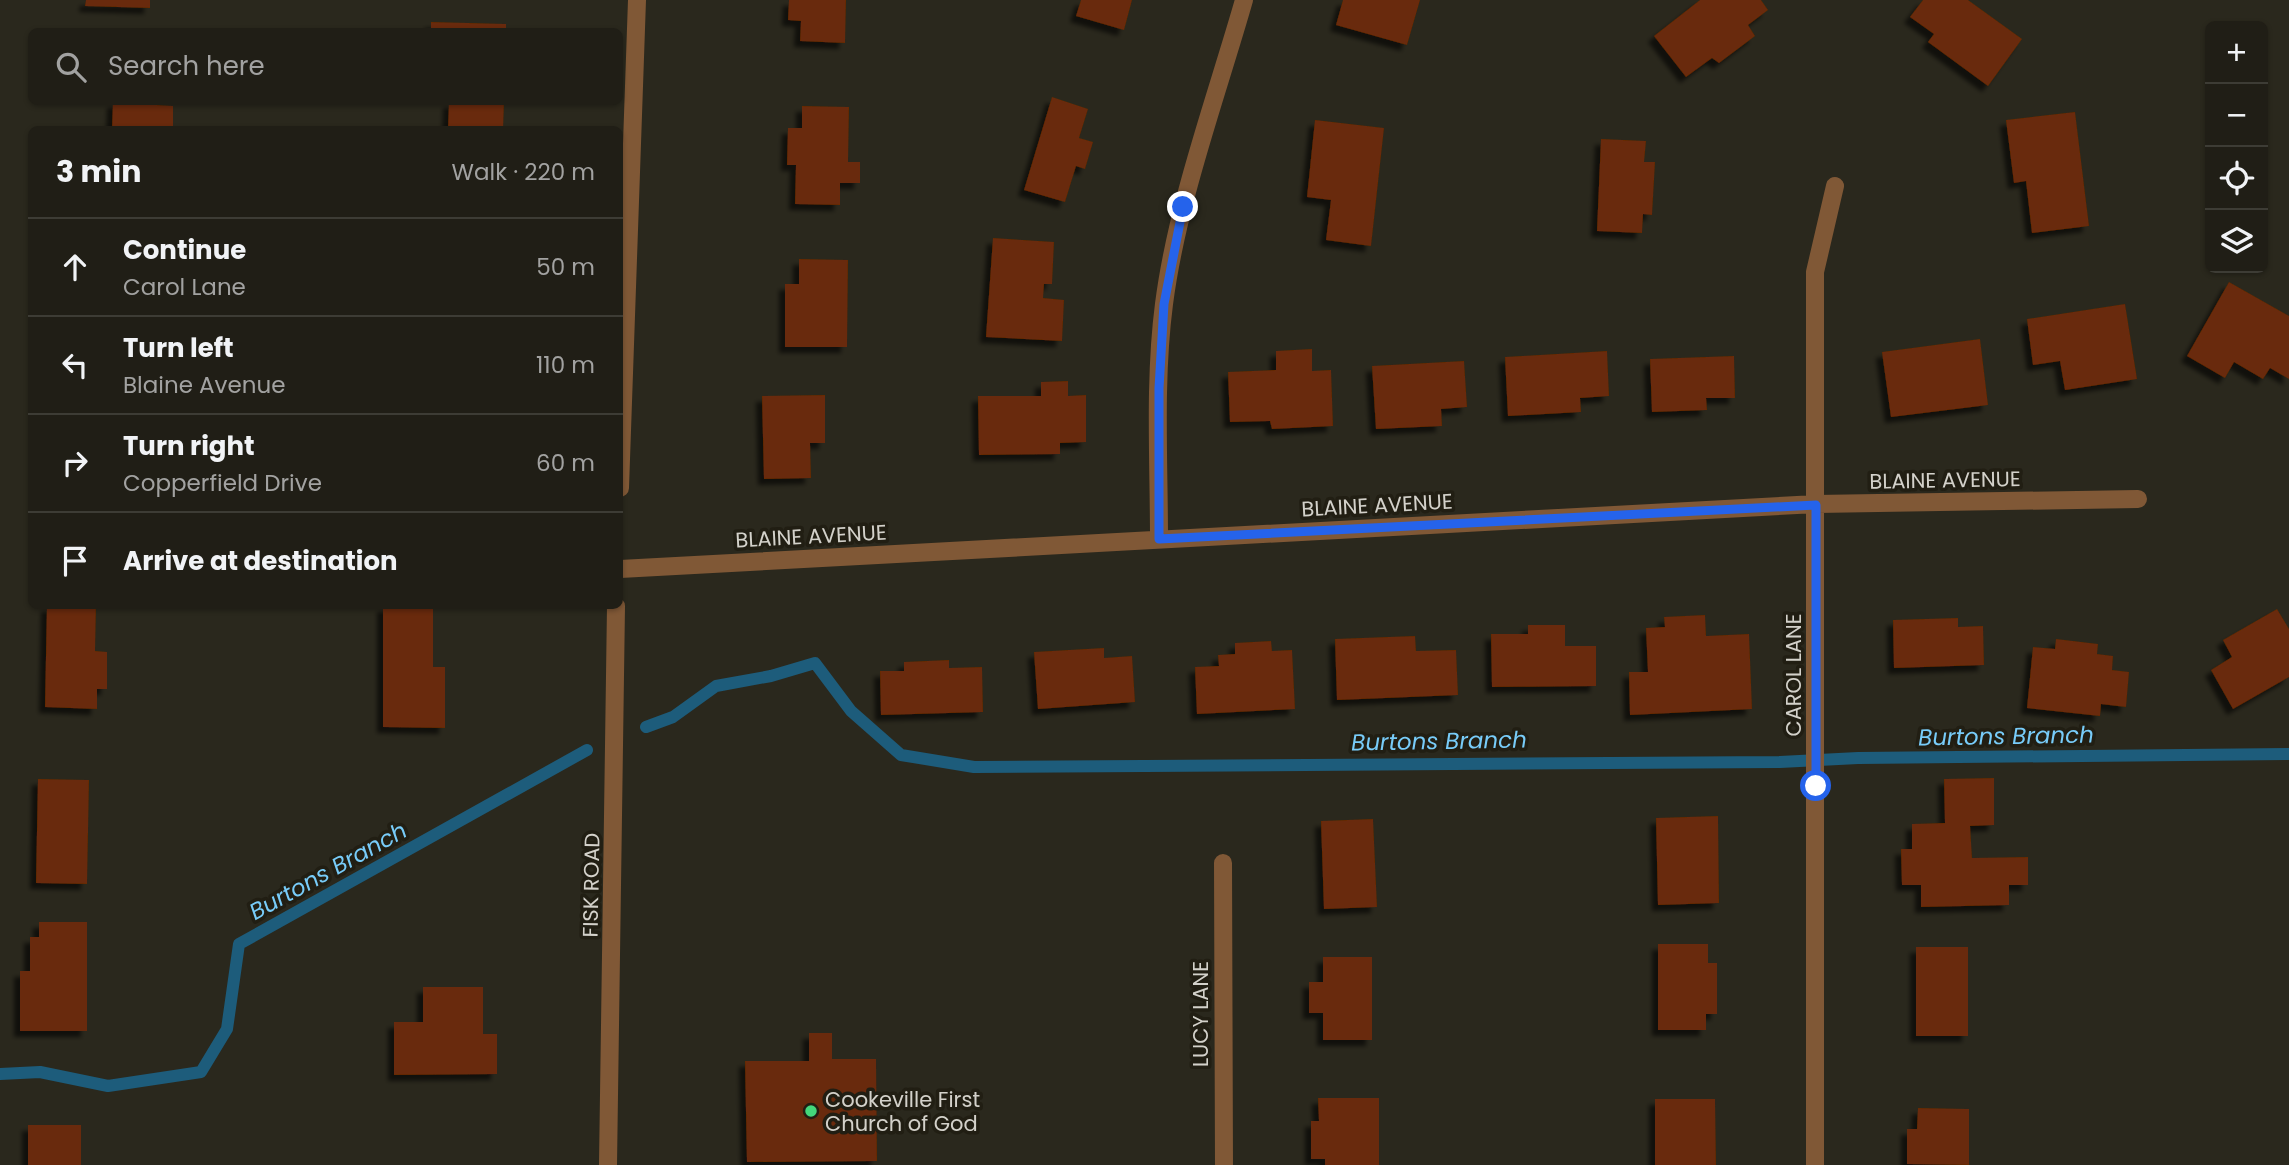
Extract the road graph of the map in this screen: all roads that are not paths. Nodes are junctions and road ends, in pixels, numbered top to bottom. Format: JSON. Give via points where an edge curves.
{"nodes":[{"id":1,"x":637,"y":0,"type":"edge"},
{"id":2,"x":1244,"y":0,"type":"edge"},
{"id":3,"x":1835,"y":186,"type":"dead end"},
{"id":4,"x":623,"y":402,"type":"edge"},
{"id":5,"x":2138,"y":499,"type":"dead end"},
{"id":6,"x":1816,"y":505,"type":"junction"},
{"id":7,"x":1159,"y":539,"type":"junction"},
{"id":8,"x":623,"y":569,"type":"edge"},
{"id":9,"x":616,"y":609,"type":"edge"},
{"id":10,"x":1223,"y":863,"type":"dead end"},
{"id":11,"x":608,"y":1165,"type":"edge"},
{"id":12,"x":1224,"y":1165,"type":"edge"},
{"id":13,"x":1815,"y":1165,"type":"edge"}],
"edges":[{"from":1,"to":4,"type":"street"},
{"from":2,"to":7,"type":"street","via":[[1183,207],[1164,304]]},
{"from":3,"to":6,"type":"street","name":"CAROL LANE","via":[[1815,272]]},
{"from":5,"to":6,"type":"street","name":"BLAINE AVENUE"},
{"from":6,"to":7,"type":"street","name":"BLAINE AVENUE"},
{"from":6,"to":13,"type":"street","name":"CAROL LANE"},
{"from":7,"to":8,"type":"street","name":"BLAINE AVENUE"},
{"from":9,"to":11,"type":"street","name":"FISK ROAD"},
{"from":10,"to":12,"type":"street","name":"LUCY LANE"}]}
